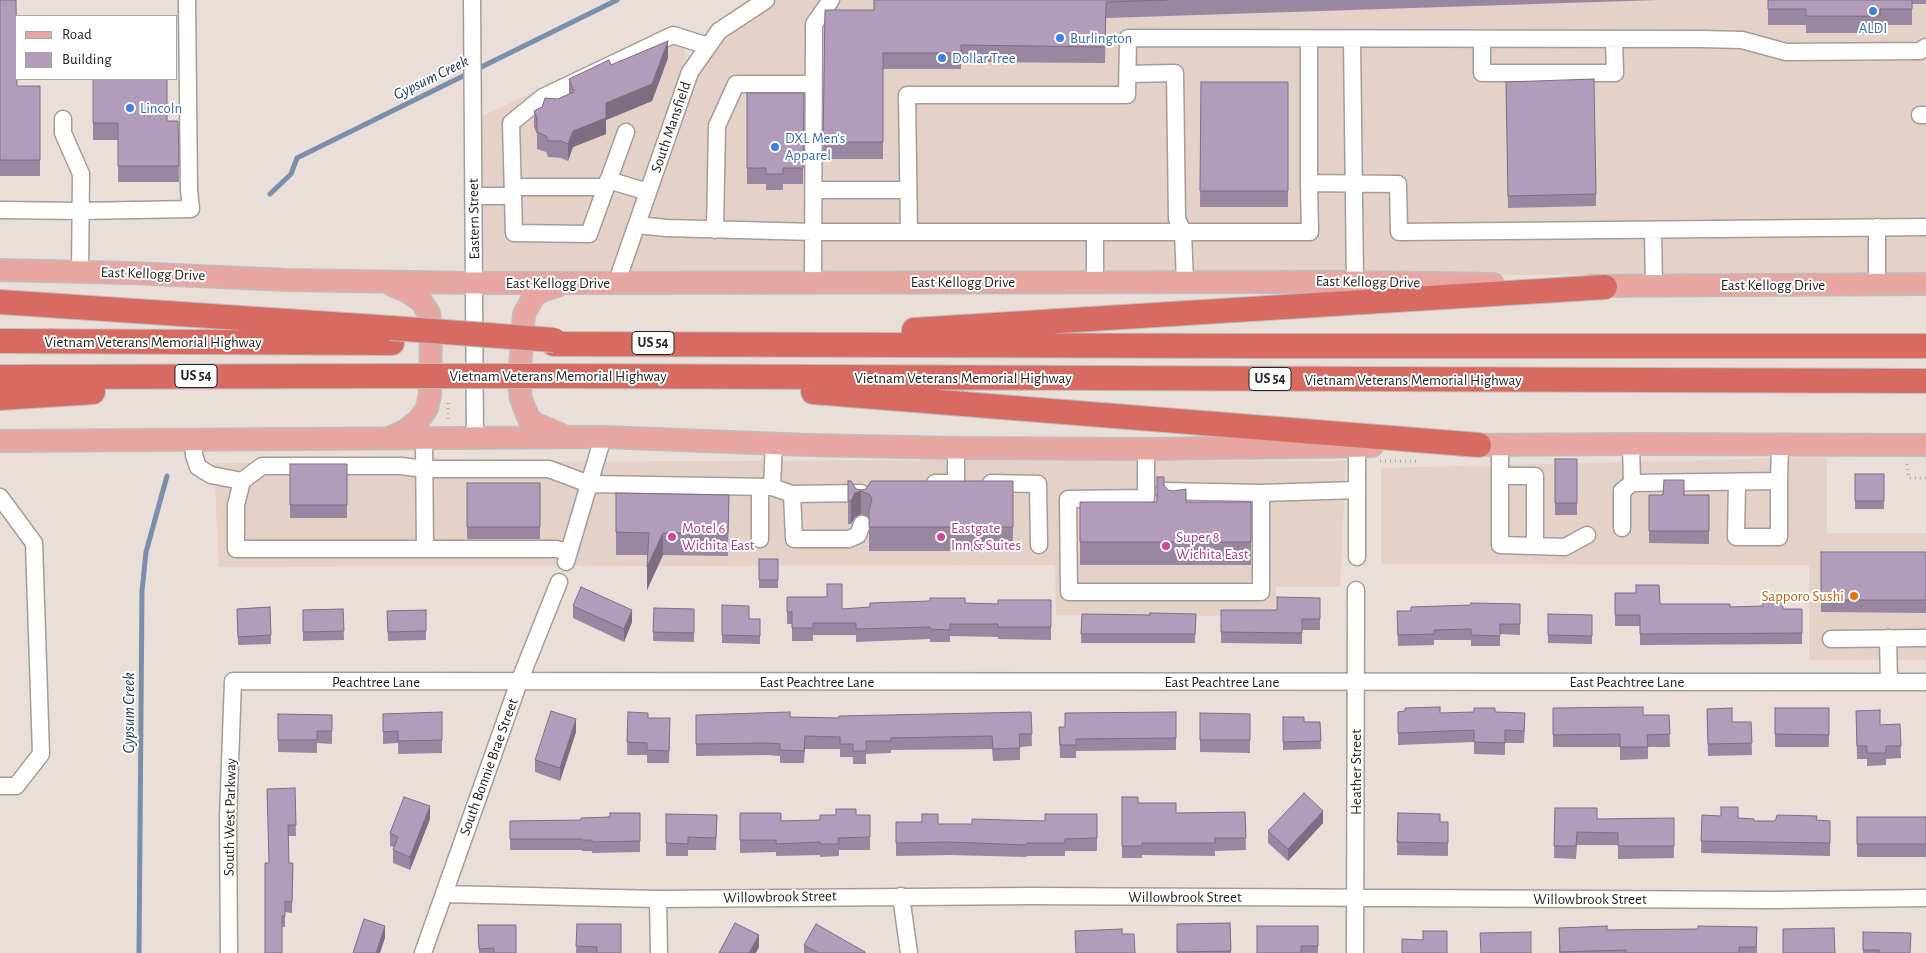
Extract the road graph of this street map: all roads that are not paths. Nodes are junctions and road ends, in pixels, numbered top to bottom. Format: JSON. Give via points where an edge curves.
{"nodes":[{"id":1,"x":188,"y":0,"type":"edge"},
{"id":2,"x":472,"y":0,"type":"edge"},
{"id":3,"x":766,"y":0,"type":"edge"},
{"id":4,"x":831,"y":0,"type":"edge"},
{"id":5,"x":1309,"y":38,"type":"junction"},
{"id":6,"x":1482,"y":38,"type":"junction"},
{"id":7,"x":1614,"y":38,"type":"junction"},
{"id":8,"x":1352,"y":39,"type":"junction"},
{"id":9,"x":708,"y":46,"type":"junction"},
{"id":10,"x":1926,"y":47,"type":"edge"},
{"id":11,"x":1128,"y":74,"type":"junction"},
{"id":12,"x":813,"y":84,"type":"junction"},
{"id":13,"x":63,"y":119,"type":"dead end"},
{"id":14,"x":626,"y":132,"type":"dead end"},
{"id":15,"x":607,"y":184,"type":"junction"},
{"id":16,"x":1309,"y":184,"type":"junction"},
{"id":17,"x":1353,"y":184,"type":"junction"},
{"id":18,"x":814,"y":190,"type":"junction"},
{"id":19,"x":908,"y":190,"type":"junction"},
{"id":20,"x":513,"y":192,"type":"junction"},
{"id":21,"x":648,"y":192,"type":"junction"},
{"id":22,"x":474,"y":196,"type":"junction"},
{"id":23,"x":0,"y":210,"type":"edge"},
{"id":24,"x":80,"y":211,"type":"junction"},
{"id":25,"x":637,"y":225,"type":"junction"},
{"id":26,"x":1877,"y":227,"type":"junction"},
{"id":27,"x":1926,"y":227,"type":"edge"},
{"id":28,"x":715,"y":230,"type":"junction"},
{"id":29,"x":1653,"y":230,"type":"junction"},
{"id":30,"x":814,"y":232,"type":"junction"},
{"id":31,"x":909,"y":232,"type":"junction"},
{"id":32,"x":1095,"y":232,"type":"junction"},
{"id":33,"x":1183,"y":232,"type":"junction"},
{"id":34,"x":0,"y":270,"type":"edge"},
{"id":35,"x":80,"y":272,"type":"junction"},
{"id":36,"x":385,"y":282,"type":"junction"},
{"id":37,"x":814,"y":282,"type":"junction"},
{"id":38,"x":1095,"y":282,"type":"junction"},
{"id":39,"x":1185,"y":282,"type":"junction"},
{"id":40,"x":1355,"y":282,"type":"junction"},
{"id":41,"x":474,"y":283,"type":"junction"},
{"id":42,"x":566,"y":284,"type":"junction"},
{"id":43,"x":616,"y":284,"type":"junction"},
{"id":44,"x":1926,"y":284,"type":"edge"},
{"id":45,"x":1877,"y":285,"type":"junction"},
{"id":46,"x":1654,"y":286,"type":"junction"},
{"id":47,"x":1605,"y":287,"type":"junction"},
{"id":48,"x":0,"y":302,"type":"edge"},
{"id":49,"x":392,"y":336,"type":"junction"},
{"id":50,"x":0,"y":342,"type":"edge"},
{"id":51,"x":700,"y":343,"type":"junction"},
{"id":52,"x":1926,"y":346,"type":"edge"},
{"id":53,"x":340,"y":376,"type":"junction"},
{"id":54,"x":629,"y":377,"type":"junction"},
{"id":55,"x":0,"y":378,"type":"edge"},
{"id":56,"x":1926,"y":381,"type":"edge"},
{"id":57,"x":0,"y":398,"type":"edge"},
{"id":58,"x":603,"y":437,"type":"junction"},
{"id":59,"x":572,"y":438,"type":"junction"},
{"id":60,"x":386,"y":439,"type":"junction"},
{"id":61,"x":424,"y":439,"type":"junction"},
{"id":62,"x":475,"y":439,"type":"junction"},
{"id":63,"x":193,"y":440,"type":"junction"},
{"id":64,"x":0,"y":441,"type":"edge"},
{"id":65,"x":774,"y":443,"type":"junction"},
{"id":66,"x":1632,"y":444,"type":"junction"},
{"id":67,"x":1780,"y":444,"type":"junction"},
{"id":68,"x":1926,"y":445,"type":"edge"},
{"id":69,"x":1357,"y":446,"type":"junction"},
{"id":70,"x":1489,"y":446,"type":"junction"},
{"id":71,"x":956,"y":448,"type":"junction"},
{"id":72,"x":1146,"y":449,"type":"junction"},
{"id":73,"x":425,"y":470,"type":"junction"},
{"id":74,"x":1500,"y":476,"type":"junction"},
{"id":75,"x":242,"y":481,"type":"junction"},
{"id":76,"x":1779,"y":481,"type":"junction"},
{"id":77,"x":1737,"y":482,"type":"junction"},
{"id":78,"x":956,"y":483,"type":"junction"},
{"id":79,"x":1632,"y":483,"type":"junction"},
{"id":80,"x":589,"y":484,"type":"junction"},
{"id":81,"x":919,"y":484,"type":"edge"},
{"id":82,"x":766,"y":487,"type":"junction"},
{"id":83,"x":1357,"y":490,"type":"junction"},
{"id":84,"x":1191,"y":492,"type":"junction"},
{"id":85,"x":1261,"y":493,"type":"junction"},
{"id":86,"x":792,"y":494,"type":"junction"},
{"id":87,"x":866,"y":495,"type":"edge"},
{"id":88,"x":0,"y":497,"type":"edge"},
{"id":89,"x":1156,"y":500,"type":"junction"},
{"id":90,"x":862,"y":524,"type":"dead end"},
{"id":91,"x":1622,"y":528,"type":"dead end"},
{"id":92,"x":1587,"y":535,"type":"dead end"},
{"id":93,"x":760,"y":539,"type":"dead end"},
{"id":94,"x":1039,"y":545,"type":"dead end"},
{"id":95,"x":1535,"y":546,"type":"junction"},
{"id":96,"x":425,"y":549,"type":"junction"},
{"id":97,"x":1356,"y":557,"type":"dead end"},
{"id":98,"x":559,"y":582,"type":"dead end"},
{"id":99,"x":1356,"y":590,"type":"dead end"},
{"id":100,"x":1888,"y":638,"type":"junction"},
{"id":101,"x":1926,"y":638,"type":"edge"},
{"id":102,"x":1831,"y":639,"type":"dead end"},
{"id":103,"x":232,"y":681,"type":"joint"},
{"id":104,"x":519,"y":682,"type":"junction"},
{"id":105,"x":1357,"y":682,"type":"junction"},
{"id":106,"x":1889,"y":682,"type":"junction"},
{"id":107,"x":1926,"y":682,"type":"edge"},
{"id":108,"x":0,"y":786,"type":"edge"},
{"id":109,"x":444,"y":894,"type":"junction"},
{"id":110,"x":901,"y":896,"type":"junction"},
{"id":111,"x":1355,"y":898,"type":"junction"},
{"id":112,"x":1926,"y":898,"type":"edge"},
{"id":113,"x":658,"y":899,"type":"junction"},
{"id":114,"x":229,"y":953,"type":"edge"},
{"id":115,"x":423,"y":953,"type":"edge"},
{"id":116,"x":659,"y":953,"type":"edge"},
{"id":117,"x":909,"y":953,"type":"edge"},
{"id":118,"x":1355,"y":953,"type":"edge"}],
"edges":[{"from":1,"to":24,"type":"street","via":[[191,209]]},
{"from":2,"to":22,"type":"street","name":"Eastern Street"},
{"from":3,"to":9,"type":"street","name":"South Mansfield","via":[[719,31]]},
{"from":4,"to":12,"type":"street","via":[[814,24]]},
{"from":5,"to":8,"type":"street"},
{"from":5,"to":11,"type":"street","via":[[1128,38]]},
{"from":5,"to":16,"type":"street"},
{"from":6,"to":7,"type":"street"},
{"from":6,"to":7,"type":"street","via":[[1482,73],[1615,74]]},
{"from":6,"to":8,"type":"street"},
{"from":7,"to":10,"type":"street","via":[[1742,40],[1786,52],[1920,51]]},
{"from":8,"to":17,"type":"street"},
{"from":9,"to":20,"type":"street","via":[[673,35],[543,97],[511,123]]},
{"from":9,"to":21,"type":"street","name":"South Mansfield","via":[[690,72]]},
{"from":11,"to":19,"type":"street","via":[[1127,95],[907,95]]},
{"from":11,"to":33,"type":"street","via":[[1176,73],[1177,219]]},
{"from":12,"to":18,"type":"street"},
{"from":12,"to":28,"type":"street","via":[[736,84],[717,126]]},
{"from":13,"to":24,"type":"street","via":[[64,133],[81,174]]},
{"from":14,"to":15,"type":"street"},
{"from":15,"to":20,"type":"street"},
{"from":15,"to":20,"type":"street","via":[[589,234],[514,233]]},
{"from":15,"to":21,"type":"street"},
{"from":16,"to":17,"type":"street"},
{"from":16,"to":33,"type":"street","via":[[1310,232]]},
{"from":17,"to":29,"type":"street","via":[[1398,184],[1399,232]]},
{"from":17,"to":40,"type":"street"},
{"from":18,"to":19,"type":"street"},
{"from":18,"to":30,"type":"street"},
{"from":19,"to":31,"type":"street"},
{"from":20,"to":22,"type":"street"},
{"from":21,"to":25,"type":"street","name":"South Mansfield"},
{"from":22,"to":41,"type":"street","name":"Eastern Street"},
{"from":23,"to":24,"type":"street"},
{"from":24,"to":35,"type":"street"},
{"from":25,"to":28,"type":"street"},
{"from":25,"to":43,"type":"street","name":"South Mansfield"},
{"from":26,"to":27,"type":"street"},
{"from":26,"to":29,"type":"street"},
{"from":26,"to":45,"type":"street"},
{"from":28,"to":30,"type":"street"},
{"from":29,"to":46,"type":"street"},
{"from":30,"to":31,"type":"street"},
{"from":30,"to":37,"type":"street"},
{"from":31,"to":32,"type":"street"},
{"from":32,"to":33,"type":"street"},
{"from":32,"to":38,"type":"street"},
{"from":33,"to":39,"type":"street"},
{"from":34,"to":35,"type":"main road","name":"East Kellogg Drive"},
{"from":35,"to":36,"type":"main road","name":"East Kellogg Drive"},
{"from":36,"to":41,"type":"main road","name":"East Kellogg Drive"},
{"from":36,"to":60,"type":"main road","via":[[421,301],[431,326],[427,408],[419,420],[405,431]]},
{"from":37,"to":38,"type":"main road","name":"East Kellogg Drive"},
{"from":37,"to":43,"type":"main road","name":"East Kellogg Drive"},
{"from":38,"to":39,"type":"main road","name":"East Kellogg Drive"},
{"from":39,"to":40,"type":"main road","name":"East Kellogg Drive"},
{"from":40,"to":47,"type":"main road","name":"East Kellogg Drive"},
{"from":41,"to":42,"type":"main road","name":"East Kellogg Drive"},
{"from":41,"to":62,"type":"street","name":"Eastern Street"},
{"from":42,"to":43,"type":"main road","name":"East Kellogg Drive"},
{"from":42,"to":59,"type":"main road","via":[[541,291],[530,301],[524,314],[519,382],[521,399],[529,419]]},
{"from":44,"to":45,"type":"main road","name":"East Kellogg Drive"},
{"from":45,"to":46,"type":"main road","name":"East Kellogg Drive"},
{"from":46,"to":47,"type":"main road","name":"East Kellogg Drive"},
{"from":47,"to":51,"type":"highway"},
{"from":48,"to":49,"type":"highway"},
{"from":49,"to":50,"type":"highway","name":"Vietnam Veterans Memorial Highway","number":"US 54"},
{"from":49,"to":51,"type":"highway","name":"Vietnam Veterans Memorial Highway","number":"US 54","via":[[605,344]]},
{"from":51,"to":52,"type":"highway","name":"Vietnam Veterans Memorial Highway","number":"US 54"},
{"from":53,"to":54,"type":"highway","name":"Vietnam Veterans Memorial Highway","number":"US 54","bridge":true},
{"from":53,"to":55,"type":"highway","name":"Vietnam Veterans Memorial Highway","number":"US 54"},
{"from":53,"to":57,"type":"highway"},
{"from":54,"to":56,"type":"highway","name":"Vietnam Veterans Memorial Highway","number":"US 54"},
{"from":54,"to":70,"type":"highway"},
{"from":58,"to":59,"type":"main road"},
{"from":58,"to":65,"type":"main road"},
{"from":58,"to":80,"type":"street"},
{"from":59,"to":62,"type":"main road"},
{"from":60,"to":61,"type":"main road"},
{"from":60,"to":63,"type":"main road"},
{"from":61,"to":62,"type":"main road"},
{"from":61,"to":73,"type":"street"},
{"from":63,"to":64,"type":"main road"},
{"from":63,"to":75,"type":"street","via":[[198,467],[211,475]]},
{"from":65,"to":71,"type":"main road"},
{"from":65,"to":82,"type":"street"},
{"from":66,"to":67,"type":"main road"},
{"from":66,"to":70,"type":"main road"},
{"from":66,"to":79,"type":"street"},
{"from":67,"to":68,"type":"main road"},
{"from":67,"to":76,"type":"street"},
{"from":69,"to":70,"type":"main road"},
{"from":69,"to":72,"type":"main road"},
{"from":69,"to":83,"type":"street"},
{"from":70,"to":74,"type":"street"},
{"from":71,"to":72,"type":"main road"},
{"from":71,"to":78,"type":"street"},
{"from":72,"to":89,"type":"street"},
{"from":73,"to":75,"type":"street","via":[[401,466],[262,466]]},
{"from":73,"to":80,"type":"street","via":[[549,470]]},
{"from":73,"to":96,"type":"street"},
{"from":74,"to":95,"type":"street","via":[[1500,544]]},
{"from":74,"to":95,"type":"street","via":[[1535,476]]},
{"from":75,"to":96,"type":"street","via":[[236,505],[236,549]]},
{"from":76,"to":77,"type":"street"},
{"from":76,"to":77,"type":"street","via":[[1779,537],[1736,537]]},
{"from":77,"to":79,"type":"street"},
{"from":78,"to":81,"type":"street"},
{"from":78,"to":94,"type":"street","via":[[1038,484]]},
{"from":79,"to":91,"type":"street","via":[[1622,491]]},
{"from":80,"to":82,"type":"street"},
{"from":80,"to":96,"type":"street","via":[[568,557],[556,549]]},
{"from":82,"to":86,"type":"street"},
{"from":82,"to":93,"type":"street"},
{"from":83,"to":85,"type":"street"},
{"from":83,"to":97,"type":"street"},
{"from":84,"to":85,"type":"street"},
{"from":84,"to":89,"type":"street"},
{"from":84,"to":89,"type":"street","via":[[1186,499]]},
{"from":85,"to":89,"type":"street","via":[[1261,592],[1069,592],[1068,499]]},
{"from":86,"to":87,"type":"street"},
{"from":86,"to":90,"type":"street","via":[[794,539],[849,539],[858,535]]},
{"from":88,"to":108,"type":"street","via":[[34,544],[41,754],[16,786]]},
{"from":92,"to":95,"type":"street","via":[[1565,547]]},
{"from":98,"to":104,"type":"street","name":"South Bonnie Brae Street"},
{"from":99,"to":105,"type":"street","name":"Heather Street"},
{"from":100,"to":101,"type":"street"},
{"from":100,"to":102,"type":"street"},
{"from":100,"to":106,"type":"street"},
{"from":103,"to":104,"type":"street","name":"Peachtree Lane"},
{"from":103,"to":114,"type":"street","name":"South West Parkway"},
{"from":104,"to":105,"type":"street","name":"East Peachtree Lane"},
{"from":104,"to":109,"type":"street","name":"South Bonnie Brae Street"},
{"from":105,"to":106,"type":"street","name":"East Peachtree Lane"},
{"from":105,"to":111,"type":"street","name":"Heather Street"},
{"from":106,"to":107,"type":"street","name":"East Peachtree Lane"},
{"from":109,"to":113,"type":"street","name":"Willowbrook Street"},
{"from":109,"to":115,"type":"street","name":"South Bonnie Brae Street"},
{"from":110,"to":111,"type":"street","name":"Willowbrook Street"},
{"from":110,"to":113,"type":"street","name":"Willowbrook Street"},
{"from":110,"to":117,"type":"street"},
{"from":111,"to":112,"type":"street","name":"Willowbrook Street"},
{"from":111,"to":118,"type":"street","name":"Heather Street"},
{"from":113,"to":116,"type":"street"}]}
